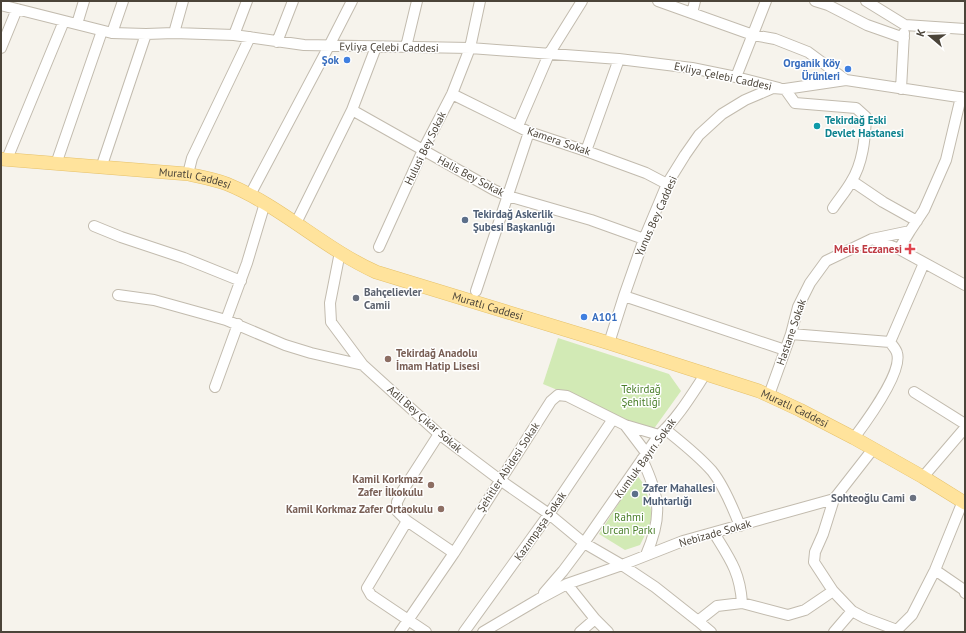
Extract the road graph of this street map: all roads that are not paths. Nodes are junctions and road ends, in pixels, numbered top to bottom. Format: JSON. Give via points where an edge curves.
{"nodes":[{"id":1,"x":84,"y":1,"type":"edge"},
{"id":2,"x":123,"y":1,"type":"edge"},
{"id":3,"x":183,"y":1,"type":"edge"},
{"id":4,"x":247,"y":1,"type":"edge"},
{"id":5,"x":293,"y":1,"type":"edge"},
{"id":6,"x":352,"y":1,"type":"edge"},
{"id":7,"x":418,"y":1,"type":"edge"},
{"id":8,"x":480,"y":1,"type":"edge"},
{"id":9,"x":582,"y":1,"type":"edge"},
{"id":10,"x":658,"y":1,"type":"edge"},
{"id":11,"x":695,"y":1,"type":"edge"},
{"id":12,"x":766,"y":1,"type":"edge"},
{"id":13,"x":815,"y":1,"type":"edge"},
{"id":14,"x":866,"y":1,"type":"edge"},
{"id":15,"x":1,"y":6,"type":"edge"},
{"id":16,"x":17,"y":9,"type":"junction"},
{"id":17,"x":692,"y":13,"type":"junction"},
{"id":18,"x":64,"y":21,"type":"junction"},
{"id":19,"x":77,"y":24,"type":"junction"},
{"id":20,"x":905,"y":25,"type":"junction"},
{"id":21,"x":965,"y":29,"type":"edge"},
{"id":22,"x":107,"y":32,"type":"junction"},
{"id":23,"x":174,"y":33,"type":"junction"},
{"id":24,"x":146,"y":34,"type":"junction"},
{"id":25,"x":234,"y":35,"type":"junction"},
{"id":26,"x":753,"y":35,"type":"junction"},
{"id":27,"x":250,"y":37,"type":"junction"},
{"id":28,"x":904,"y":38,"type":"junction"},
{"id":29,"x":277,"y":42,"type":"junction"},
{"id":30,"x":330,"y":46,"type":"junction"},
{"id":31,"x":406,"y":46,"type":"junction"},
{"id":32,"x":376,"y":47,"type":"junction"},
{"id":33,"x":1,"y":48,"type":"edge"},
{"id":34,"x":470,"y":48,"type":"junction"},
{"id":35,"x":549,"y":54,"type":"junction"},
{"id":36,"x":619,"y":59,"type":"junction"},
{"id":37,"x":736,"y":77,"type":"junction"},
{"id":38,"x":846,"y":80,"type":"junction"},
{"id":39,"x":782,"y":89,"type":"junction"},
{"id":40,"x":901,"y":89,"type":"junction"},
{"id":41,"x":452,"y":94,"type":"junction"},
{"id":42,"x":963,"y":98,"type":"edge"},
{"id":43,"x":352,"y":110,"type":"junction"},
{"id":44,"x":518,"y":126,"type":"junction"},
{"id":45,"x":530,"y":132,"type":"junction"},
{"id":46,"x":423,"y":150,"type":"junction"},
{"id":47,"x":586,"y":151,"type":"junction"},
{"id":48,"x":4,"y":159,"type":"edge"},
{"id":49,"x":56,"y":164,"type":"junction"},
{"id":50,"x":101,"y":168,"type":"junction"},
{"id":51,"x":188,"y":174,"type":"junction"},
{"id":52,"x":852,"y":181,"type":"junction"},
{"id":53,"x":667,"y":184,"type":"junction"},
{"id":54,"x":250,"y":195,"type":"junction"},
{"id":55,"x":508,"y":196,"type":"junction"},
{"id":56,"x":265,"y":203,"type":"junction"},
{"id":57,"x":833,"y":208,"type":"dead end"},
{"id":58,"x":917,"y":221,"type":"junction"},
{"id":59,"x":296,"y":223,"type":"junction"},
{"id":60,"x":94,"y":226,"type":"dead end"},
{"id":61,"x":910,"y":231,"type":"junction"},
{"id":62,"x":644,"y":239,"type":"junction"},
{"id":63,"x":872,"y":239,"type":"junction"},
{"id":64,"x":379,"y":247,"type":"dead end"},
{"id":65,"x":899,"y":249,"type":"junction"},
{"id":66,"x":340,"y":252,"type":"junction"},
{"id":67,"x":924,"y":263,"type":"junction"},
{"id":68,"x":241,"y":281,"type":"junction"},
{"id":69,"x":965,"y":285,"type":"edge"},
{"id":70,"x":476,"y":291,"type":"dead end"},
{"id":71,"x":118,"y":295,"type":"dead end"},
{"id":72,"x":624,"y":296,"type":"junction"},
{"id":73,"x":226,"y":320,"type":"junction"},
{"id":74,"x":238,"y":324,"type":"junction"},
{"id":75,"x":790,"y":334,"type":"junction"},
{"id":76,"x":890,"y":342,"type":"junction"},
{"id":77,"x":609,"y":343,"type":"junction"},
{"id":78,"x":785,"y":350,"type":"junction"},
{"id":79,"x":363,"y":365,"type":"junction"},
{"id":80,"x":706,"y":373,"type":"junction"},
{"id":81,"x":215,"y":387,"type":"dead end"},
{"id":82,"x":914,"y":392,"type":"dead end"},
{"id":83,"x":769,"y":395,"type":"junction"},
{"id":84,"x":613,"y":419,"type":"junction"},
{"id":85,"x":965,"y":424,"type":"edge"},
{"id":86,"x":625,"y":425,"type":"junction"},
{"id":87,"x":965,"y":428,"type":"edge"},
{"id":88,"x":662,"y":432,"type":"junction"},
{"id":89,"x":439,"y":434,"type":"junction"},
{"id":90,"x":854,"y":438,"type":"junction"},
{"id":91,"x":873,"y":449,"type":"junction"},
{"id":92,"x":644,"y":457,"type":"junction"},
{"id":93,"x":923,"y":477,"type":"junction"},
{"id":94,"x":500,"y":480,"type":"junction"},
{"id":95,"x":834,"y":499,"type":"junction"},
{"id":96,"x":964,"y":502,"type":"edge"},
{"id":97,"x":549,"y":514,"type":"junction"},
{"id":98,"x":407,"y":521,"type":"junction"},
{"id":99,"x":740,"y":526,"type":"junction"},
{"id":100,"x":714,"y":533,"type":"junction"},
{"id":101,"x":584,"y":543,"type":"junction"},
{"id":102,"x":454,"y":553,"type":"junction"},
{"id":103,"x":646,"y":555,"type":"junction"},
{"id":104,"x":622,"y":565,"type":"junction"},
{"id":105,"x":935,"y":570,"type":"junction"},
{"id":106,"x":567,"y":584,"type":"junction"},
{"id":107,"x":964,"y":590,"type":"edge"},
{"id":108,"x":832,"y":591,"type":"junction"},
{"id":109,"x":539,"y":598,"type":"junction"},
{"id":110,"x":742,"y":603,"type":"junction"},
{"id":111,"x":852,"y":611,"type":"junction"},
{"id":112,"x":595,"y":619,"type":"junction"},
{"id":113,"x":409,"y":620,"type":"junction"},
{"id":114,"x":698,"y":621,"type":"junction"},
{"id":115,"x":898,"y":631,"type":"edge"},
{"id":116,"x":400,"y":632,"type":"edge"},
{"id":117,"x":426,"y":632,"type":"edge"},
{"id":118,"x":464,"y":632,"type":"edge"},
{"id":119,"x":483,"y":632,"type":"edge"},
{"id":120,"x":580,"y":632,"type":"edge"},
{"id":121,"x":608,"y":632,"type":"edge"},
{"id":122,"x":711,"y":632,"type":"edge"},
{"id":123,"x":834,"y":632,"type":"edge"}],
"edges":[{"from":1,"to":19,"type":"street"},
{"from":2,"to":22,"type":"street"},
{"from":3,"to":23,"type":"street"},
{"from":4,"to":25,"type":"street"},
{"from":5,"to":29,"type":"street"},
{"from":6,"to":30,"type":"street"},
{"from":7,"to":31,"type":"street"},
{"from":8,"to":34,"type":"street","name":"Hulusi Bey Sokak"},
{"from":9,"to":35,"type":"street"},
{"from":10,"to":17,"type":"street"},
{"from":11,"to":17,"type":"street"},
{"from":12,"to":26,"type":"street"},
{"from":13,"to":28,"type":"street"},
{"from":14,"to":20,"type":"street"},
{"from":15,"to":16,"type":"street","name":"Evliya Çelebi Caddesi"},
{"from":16,"to":18,"type":"street","name":"Evliya Çelebi Caddesi"},
{"from":16,"to":33,"type":"street"},
{"from":17,"to":26,"type":"street"},
{"from":18,"to":19,"type":"street","name":"Evliya Çelebi Caddesi"},
{"from":18,"to":48,"type":"street"},
{"from":19,"to":22,"type":"street","name":"Evliya Çelebi Caddesi"},
{"from":20,"to":21,"type":"street"},
{"from":20,"to":28,"type":"street"},
{"from":22,"to":24,"type":"street","name":"Evliya Çelebi Caddesi"},
{"from":22,"to":49,"type":"street"},
{"from":23,"to":24,"type":"street","name":"Evliya Çelebi Caddesi"},
{"from":23,"to":25,"type":"street","name":"Evliya Çelebi Caddesi"},
{"from":24,"to":50,"type":"street"},
{"from":25,"to":27,"type":"street","name":"Evliya Çelebi Caddesi"},
{"from":26,"to":37,"type":"street"},
{"from":26,"to":38,"type":"street","via":[[775,39],[808,52]]},
{"from":27,"to":29,"type":"street","name":"Evliya Çelebi Caddesi"},
{"from":27,"to":51,"type":"street","via":[[192,158]]},
{"from":28,"to":40,"type":"street"},
{"from":29,"to":30,"type":"street","name":"Evliya Çelebi Caddesi"},
{"from":30,"to":32,"type":"street","name":"Evliya Çelebi Caddesi"},
{"from":30,"to":54,"type":"street"},
{"from":31,"to":32,"type":"street","name":"Evliya Çelebi Caddesi"},
{"from":31,"to":34,"type":"street","name":"Evliya Çelebi Caddesi"},
{"from":32,"to":43,"type":"street"},
{"from":34,"to":35,"type":"street","name":"Evliya Çelebi Caddesi"},
{"from":34,"to":41,"type":"street","name":"Hulusi Bey Sokak"},
{"from":35,"to":36,"type":"street","name":"Evliya Çelebi Caddesi"},
{"from":35,"to":44,"type":"street"},
{"from":36,"to":37,"type":"street","name":"Evliya Çelebi Caddesi","via":[[692,68]]},
{"from":36,"to":47,"type":"street"},
{"from":37,"to":39,"type":"street","name":"Evliya Çelebi Caddesi"},
{"from":38,"to":39,"type":"street","name":"Yunus Bey Caddesi"},
{"from":38,"to":40,"type":"street","name":"Yunus Bey Caddesi"},
{"from":39,"to":52,"type":"street","via":[[795,103],[856,108],[866,118],[860,162]]},
{"from":39,"to":53,"type":"street","name":"Yunus Bey Caddesi","via":[[773,88],[745,100],[722,114],[699,135]]},
{"from":40,"to":42,"type":"street","name":"Yunus Bey Caddesi"},
{"from":41,"to":44,"type":"street","name":"Kamera Sokak"},
{"from":41,"to":46,"type":"street","name":"Hulusi Bey Sokak"},
{"from":42,"to":58,"type":"street","via":[[946,160]]},
{"from":43,"to":46,"type":"street","name":"Halis Bey Sokak"},
{"from":43,"to":59,"type":"street"},
{"from":44,"to":45,"type":"street","name":"Kamera Sokak"},
{"from":45,"to":47,"type":"street","name":"Kamera Sokak"},
{"from":45,"to":55,"type":"street"},
{"from":46,"to":55,"type":"street","name":"Halis Bey Sokak"},
{"from":46,"to":64,"type":"street","name":"Hulusi Bey Sokak"},
{"from":47,"to":53,"type":"street","name":"Kamera Sokak","via":[[646,173]]},
{"from":48,"to":49,"type":"main road","name":"Muratlı Caddesi"},
{"from":49,"to":50,"type":"main road","name":"Muratlı Caddesi"},
{"from":50,"to":51,"type":"main road","name":"Muratlı Caddesi"},
{"from":51,"to":54,"type":"main road","name":"Muratlı Caddesi","via":[[226,184]]},
{"from":52,"to":57,"type":"street"},
{"from":52,"to":58,"type":"street"},
{"from":53,"to":62,"type":"street","name":"Yunus Bey Caddesi"},
{"from":54,"to":56,"type":"main road","name":"Muratlı Caddesi"},
{"from":55,"to":62,"type":"street","name":"Halis Bey Sokak","via":[[591,220]]},
{"from":55,"to":70,"type":"street"},
{"from":56,"to":59,"type":"main road","name":"Muratlı Caddesi"},
{"from":56,"to":68,"type":"street"},
{"from":58,"to":61,"type":"street"},
{"from":59,"to":66,"type":"main road","name":"Muratlı Caddesi"},
{"from":60,"to":68,"type":"street"},
{"from":61,"to":63,"type":"street","name":"Hastane Sokak"},
{"from":61,"to":65,"type":"street"},
{"from":62,"to":72,"type":"street","name":"Yunus Bey Caddesi"},
{"from":63,"to":65,"type":"street"},
{"from":63,"to":75,"type":"street","name":"Hastane Sokak","via":[[826,261],[810,283],[798,307]]},
{"from":65,"to":67,"type":"street"},
{"from":66,"to":77,"type":"main road","name":"Muratlı Caddesi","via":[[376,272]]},
{"from":66,"to":79,"type":"street","name":"Adil Bey Çıkar Sokak","via":[[330,303],[331,322]]},
{"from":67,"to":69,"type":"street"},
{"from":67,"to":76,"type":"street"},
{"from":68,"to":73,"type":"street"},
{"from":71,"to":73,"type":"street","name":"Adil Bey Çıkar Sokak","via":[[154,300]]},
{"from":72,"to":77,"type":"street","name":"Yunus Bey Caddesi"},
{"from":72,"to":78,"type":"street"},
{"from":73,"to":74,"type":"street","name":"Adil Bey Çıkar Sokak"},
{"from":74,"to":79,"type":"street","name":"Adil Bey Çıkar Sokak","via":[[285,345]]},
{"from":74,"to":81,"type":"street"},
{"from":75,"to":76,"type":"street"},
{"from":75,"to":78,"type":"street","name":"Hastane Sokak"},
{"from":76,"to":90,"type":"street","via":[[897,353],[898,364],[880,402]]},
{"from":77,"to":80,"type":"main road","name":"Muratlı Caddesi"},
{"from":78,"to":83,"type":"street","name":"Hastane Sokak"},
{"from":79,"to":89,"type":"street","name":"Adil Bey Çıkar Sokak"},
{"from":80,"to":83,"type":"main road","name":"Muratlı Caddesi"},
{"from":80,"to":88,"type":"street","name":"Kumluk Bayırı Sokak"},
{"from":82,"to":85,"type":"street"},
{"from":83,"to":90,"type":"main road","name":"Muratlı Caddesi"},
{"from":84,"to":86,"type":"street","name":"Şehitler Abidesi Sokak"},
{"from":84,"to":94,"type":"street","name":"Şehitler Abidesi Sokak","via":[[567,396],[558,395],[551,401]]},
{"from":84,"to":97,"type":"street","name":"Kazımpaşa Sokak"},
{"from":86,"to":88,"type":"street","name":"Şehitler Abidesi Sokak"},
{"from":86,"to":92,"type":"street"},
{"from":87,"to":93,"type":"street"},
{"from":88,"to":92,"type":"street","name":"Kumluk Bayırı Sokak"},
{"from":88,"to":99,"type":"street","via":[[699,457],[713,472]]},
{"from":89,"to":94,"type":"street","name":"Adil Bey Çıkar Sokak"},
{"from":89,"to":98,"type":"street","via":[[397,502],[397,511]]},
{"from":90,"to":91,"type":"main road","name":"Muratlı Caddesi"},
{"from":91,"to":93,"type":"main road","name":"Muratlı Caddesi"},
{"from":91,"to":95,"type":"street"},
{"from":92,"to":101,"type":"street","name":"Kumluk Bayırı Sokak"},
{"from":92,"to":103,"type":"street","via":[[658,502],[658,518]]},
{"from":93,"to":96,"type":"main road","name":"Muratlı Caddesi"},
{"from":94,"to":97,"type":"street","name":"Adil Bey Çıkar Sokak"},
{"from":94,"to":102,"type":"street","name":"Şehitler Abidesi Sokak"},
{"from":95,"to":99,"type":"street","name":"Nebizade Sokak"},
{"from":95,"to":108,"type":"street","via":[[815,552],[814,562]]},
{"from":96,"to":105,"type":"street"},
{"from":97,"to":101,"type":"street","name":"Adil Bey Çıkar Sokak"},
{"from":97,"to":118,"type":"street","name":"Kazımpaşa Sokak"},
{"from":98,"to":102,"type":"street"},
{"from":98,"to":113,"type":"street","via":[[367,588],[371,595]]},
{"from":99,"to":100,"type":"street","name":"Nebizade Sokak"},
{"from":100,"to":103,"type":"street","name":"Nebizade Sokak"},
{"from":100,"to":110,"type":"street","via":[[737,572]]},
{"from":101,"to":104,"type":"street","name":"Adil Bey Çıkar Sokak"},
{"from":101,"to":109,"type":"street","name":"Kumluk Bayırı Sokak","via":[[564,571]]},
{"from":102,"to":113,"type":"street","name":"Şehitler Abidesi Sokak"},
{"from":103,"to":104,"type":"street","name":"Nebizade Sokak"},
{"from":104,"to":106,"type":"street","name":"Nebizade Sokak"},
{"from":104,"to":114,"type":"street","name":"Adil Bey Çıkar Sokak"},
{"from":105,"to":107,"type":"street"},
{"from":105,"to":115,"type":"street","via":[[912,615]]},
{"from":106,"to":109,"type":"street","name":"Nebizade Sokak"},
{"from":106,"to":112,"type":"street"},
{"from":108,"to":110,"type":"street","via":[[805,610],[788,615]]},
{"from":108,"to":111,"type":"street"},
{"from":109,"to":119,"type":"street"},
{"from":110,"to":114,"type":"street","via":[[717,606]]},
{"from":111,"to":115,"type":"street"},
{"from":111,"to":123,"type":"street"},
{"from":112,"to":120,"type":"street"},
{"from":112,"to":121,"type":"street"},
{"from":113,"to":116,"type":"street","name":"Şehitler Abidesi Sokak"},
{"from":113,"to":117,"type":"street"},
{"from":114,"to":122,"type":"street","name":"Adil Bey Çıkar Sokak"}]}
